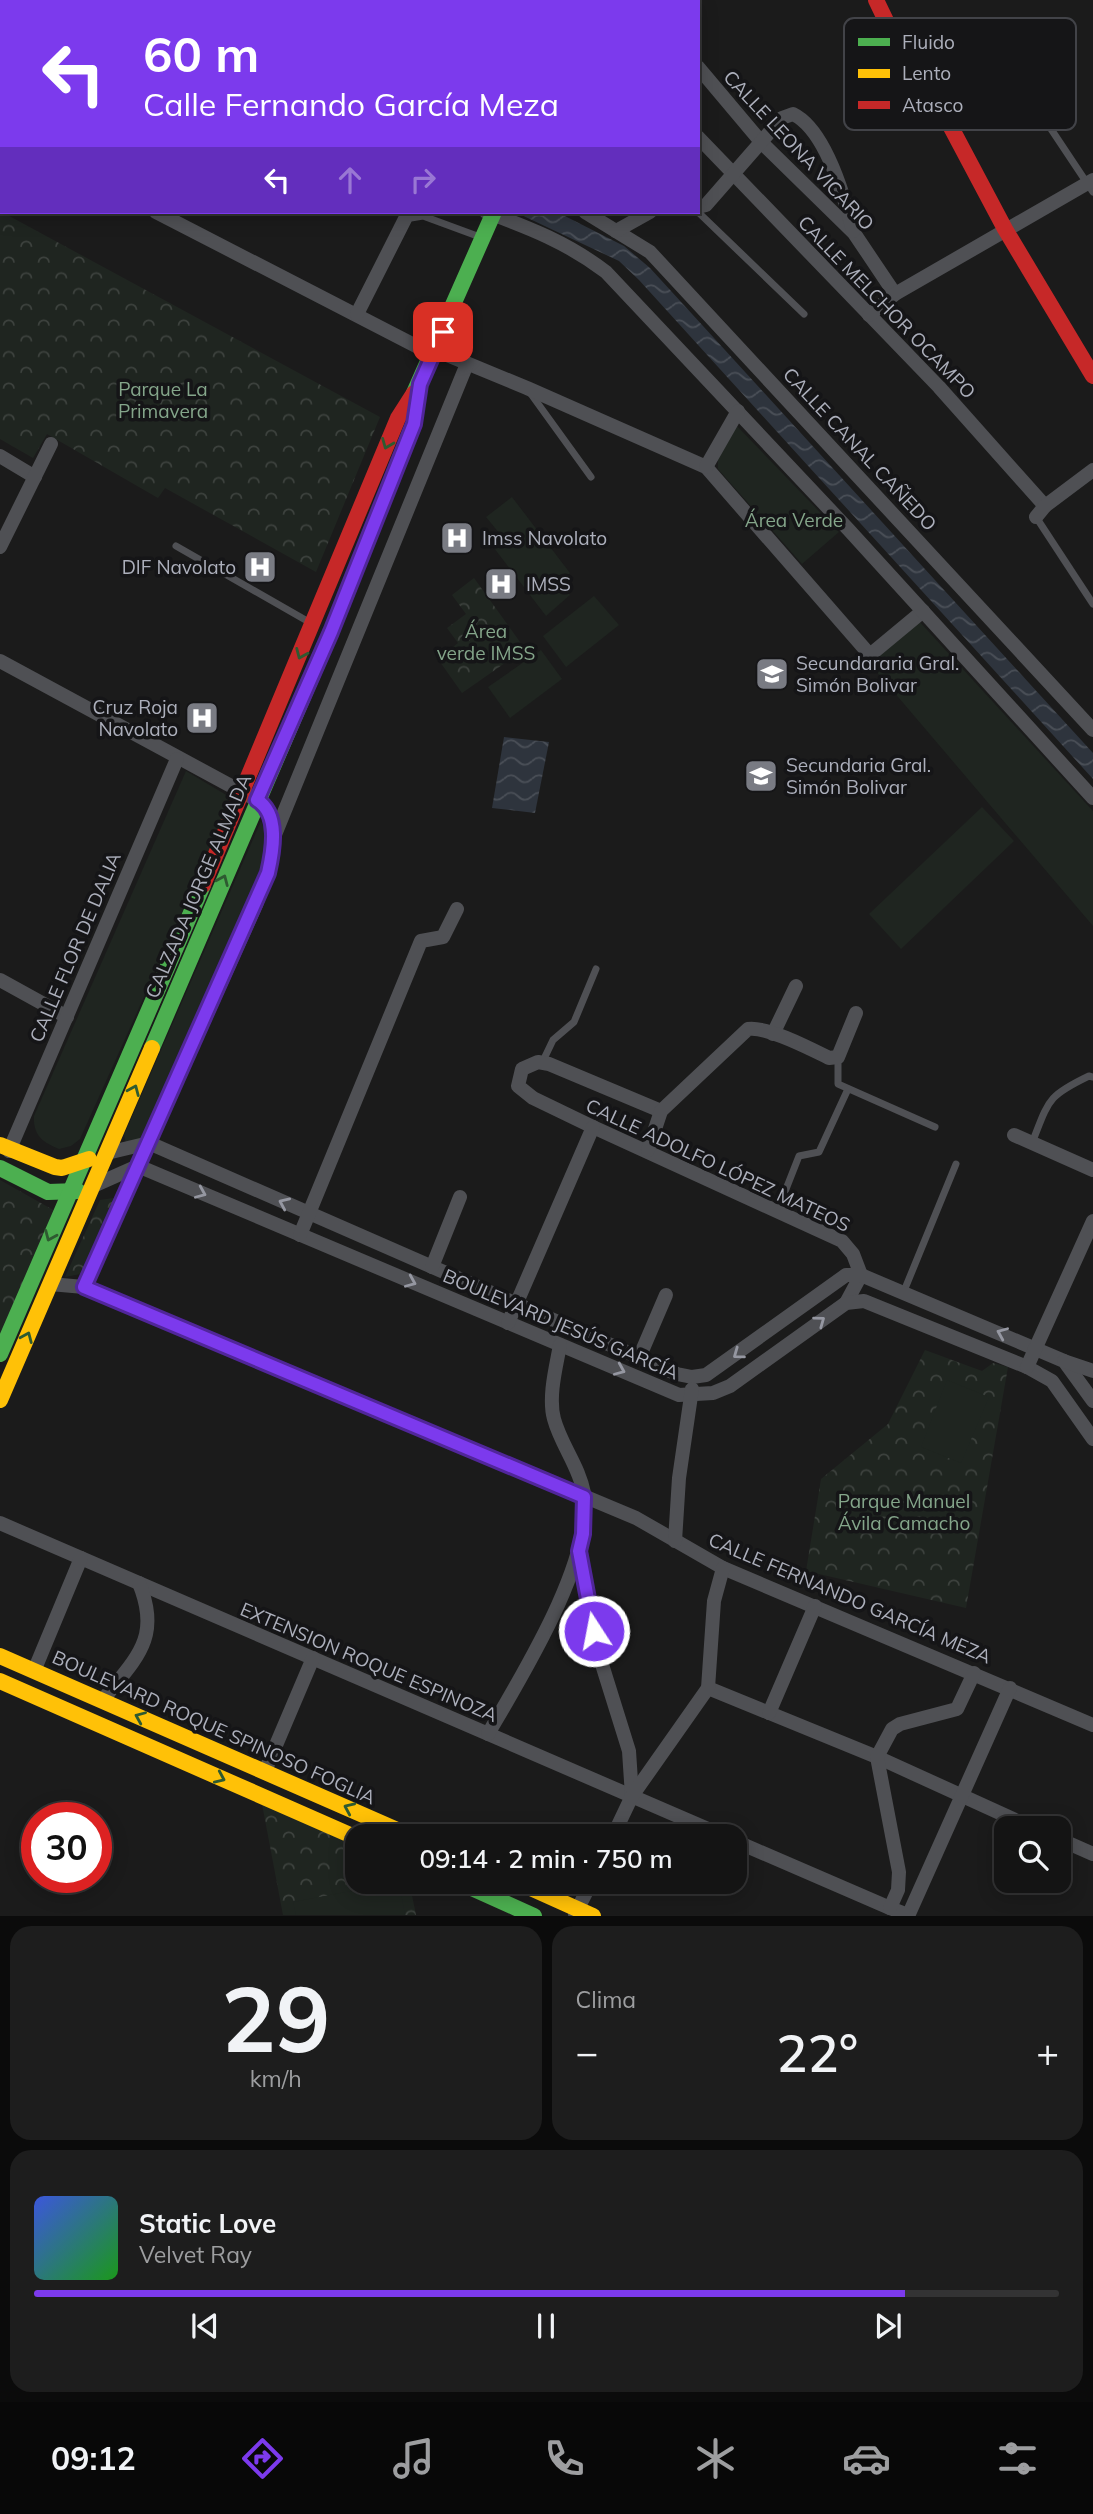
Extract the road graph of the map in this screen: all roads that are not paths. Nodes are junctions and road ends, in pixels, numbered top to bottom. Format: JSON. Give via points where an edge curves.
{"nodes":[{"id":1,"x":456,"y":0,"type":"edge"},
{"id":2,"x":465,"y":0,"type":"edge"},
{"id":3,"x":877,"y":0,"type":"edge"},
{"id":4,"x":885,"y":18,"type":"edge"},
{"id":5,"x":700,"y":69,"type":"edge"},
{"id":6,"x":952,"y":130,"type":"edge"},
{"id":7,"x":1052,"y":130,"type":"edge"},
{"id":8,"x":700,"y":139,"type":"edge"},
{"id":9,"x":762,"y":143,"type":"junction"},
{"id":10,"x":733,"y":176,"type":"junction"},
{"id":11,"x":1091,"y":185,"type":"edge"},
{"id":12,"x":700,"y":208,"type":"edge"},
{"id":13,"x":700,"y":211,"type":"edge"},
{"id":14,"x":160,"y":214,"type":"edge"},
{"id":15,"x":490,"y":214,"type":"edge"},
{"id":16,"x":493,"y":214,"type":"edge"},
{"id":17,"x":588,"y":214,"type":"edge"},
{"id":18,"x":647,"y":214,"type":"edge"},
{"id":19,"x":405,"y":219,"type":"joint"},
{"id":20,"x":1005,"y":229,"type":"junction"},
{"id":21,"x":617,"y":231,"type":"junction"},
{"id":22,"x":853,"y":233,"type":"junction"},
{"id":23,"x":483,"y":238,"type":"junction"},
{"id":24,"x":895,"y":294,"type":"junction"},
{"id":25,"x":357,"y":314,"type":"junction"},
{"id":26,"x":804,"y":314,"type":"dead end"},
{"id":27,"x":869,"y":315,"type":"junction"},
{"id":28,"x":435,"y":350,"type":"junction"},
{"id":29,"x":467,"y":364,"type":"junction"},
{"id":30,"x":1093,"y":376,"type":"edge"},
{"id":31,"x":420,"y":384,"type":"junction"},
{"id":32,"x":527,"y":388,"type":"junction"},
{"id":33,"x":738,"y":411,"type":"junction"},
{"id":34,"x":51,"y":444,"type":"dead end"},
{"id":35,"x":0,"y":456,"type":"edge"},
{"id":36,"x":706,"y":467,"type":"junction"},
{"id":37,"x":1093,"y":471,"type":"edge"},
{"id":38,"x":35,"y":477,"type":"junction"},
{"id":39,"x":591,"y":477,"type":"dead end"},
{"id":40,"x":1041,"y":511,"type":"junction"},
{"id":41,"x":176,"y":546,"type":"dead end"},
{"id":42,"x":0,"y":547,"type":"edge"},
{"id":43,"x":1093,"y":604,"type":"edge"},
{"id":44,"x":923,"y":611,"type":"junction"},
{"id":45,"x":313,"y":624,"type":"junction"},
{"id":46,"x":331,"y":632,"type":"junction"},
{"id":47,"x":0,"y":661,"type":"edge"},
{"id":48,"x":1093,"y":730,"type":"edge"},
{"id":49,"x":177,"y":759,"type":"junction"},
{"id":50,"x":243,"y":792,"type":"junction"},
{"id":51,"x":1093,"y":798,"type":"edge"},
{"id":52,"x":257,"y":800,"type":"junction"},
{"id":53,"x":273,"y":838,"type":"junction"},
{"id":54,"x":457,"y":909,"type":"dead end"},
{"id":55,"x":596,"y":969,"type":"dead end"},
{"id":56,"x":0,"y":980,"type":"edge"},
{"id":57,"x":796,"y":986,"type":"dead end"},
{"id":58,"x":856,"y":1013,"type":"dead end"},
{"id":59,"x":66,"y":1017,"type":"junction"},
{"id":60,"x":773,"y":1034,"type":"junction"},
{"id":61,"x":838,"y":1057,"type":"junction"},
{"id":62,"x":542,"y":1063,"type":"junction"},
{"id":63,"x":1093,"y":1077,"type":"edge"},
{"id":64,"x":848,"y":1089,"type":"junction"},
{"id":65,"x":661,"y":1111,"type":"junction"},
{"id":66,"x":593,"y":1127,"type":"junction"},
{"id":67,"x":935,"y":1128,"type":"dead end"},
{"id":68,"x":1014,"y":1135,"type":"dead end"},
{"id":69,"x":149,"y":1143,"type":"junction"},
{"id":70,"x":1031,"y":1143,"type":"junction"},
{"id":71,"x":5,"y":1148,"type":"edge"},
{"id":72,"x":648,"y":1150,"type":"junction"},
{"id":73,"x":107,"y":1153,"type":"junction"},
{"id":74,"x":82,"y":1162,"type":"junction"},
{"id":75,"x":956,"y":1164,"type":"dead end"},
{"id":76,"x":138,"y":1166,"type":"junction"},
{"id":77,"x":0,"y":1168,"type":"edge"},
{"id":78,"x":1093,"y":1170,"type":"edge"},
{"id":79,"x":93,"y":1186,"type":"junction"},
{"id":80,"x":67,"y":1196,"type":"junction"},
{"id":81,"x":460,"y":1197,"type":"dead end"},
{"id":82,"x":777,"y":1212,"type":"junction"},
{"id":83,"x":308,"y":1213,"type":"junction"},
{"id":84,"x":1093,"y":1221,"type":"edge"},
{"id":85,"x":300,"y":1235,"type":"junction"},
{"id":86,"x":432,"y":1267,"type":"junction"},
{"id":87,"x":861,"y":1275,"type":"junction"},
{"id":88,"x":50,"y":1284,"type":"junction"},
{"id":89,"x":84,"y":1287,"type":"junction"},
{"id":90,"x":904,"y":1291,"type":"junction"},
{"id":91,"x":666,"y":1295,"type":"dead end"},
{"id":92,"x":846,"y":1303,"type":"junction"},
{"id":93,"x":515,"y":1304,"type":"junction"},
{"id":94,"x":508,"y":1323,"type":"junction"},
{"id":95,"x":560,"y":1345,"type":"junction"},
{"id":96,"x":1036,"y":1347,"type":"junction"},
{"id":97,"x":0,"y":1354,"type":"edge"},
{"id":98,"x":639,"y":1358,"type":"junction"},
{"id":99,"x":1064,"y":1361,"type":"junction"},
{"id":100,"x":1027,"y":1367,"type":"junction"},
{"id":101,"x":1093,"y":1371,"type":"edge"},
{"id":102,"x":692,"y":1377,"type":"junction"},
{"id":103,"x":3,"y":1383,"type":"edge"},
{"id":104,"x":691,"y":1395,"type":"junction"},
{"id":105,"x":0,"y":1400,"type":"edge"},
{"id":106,"x":1093,"y":1401,"type":"edge"},
{"id":107,"x":1093,"y":1439,"type":"edge"},
{"id":108,"x":584,"y":1497,"type":"junction"},
{"id":109,"x":0,"y":1523,"type":"edge"},
{"id":110,"x":676,"y":1541,"type":"junction"},
{"id":111,"x":579,"y":1551,"type":"junction"},
{"id":112,"x":81,"y":1558,"type":"junction"},
{"id":113,"x":723,"y":1568,"type":"junction"},
{"id":114,"x":139,"y":1583,"type":"junction"},
{"id":115,"x":815,"y":1606,"type":"junction"},
{"id":116,"x":0,"y":1656,"type":"edge"},
{"id":117,"x":313,"y":1658,"type":"junction"},
{"id":118,"x":34,"y":1671,"type":"junction"},
{"id":119,"x":974,"y":1673,"type":"junction"},
{"id":120,"x":0,"y":1681,"type":"edge"},
{"id":121,"x":708,"y":1688,"type":"junction"},
{"id":122,"x":1010,"y":1688,"type":"junction"},
{"id":123,"x":102,"y":1701,"type":"junction"},
{"id":124,"x":769,"y":1713,"type":"junction"},
{"id":125,"x":1093,"y":1725,"type":"edge"},
{"id":126,"x":488,"y":1734,"type":"junction"},
{"id":127,"x":877,"y":1756,"type":"junction"},
{"id":128,"x":265,"y":1771,"type":"junction"},
{"id":129,"x":632,"y":1796,"type":"junction"},
{"id":130,"x":960,"y":1796,"type":"junction"},
{"id":131,"x":1005,"y":1816,"type":"edge"},
{"id":132,"x":384,"y":1824,"type":"edge"},
{"id":133,"x":619,"y":1824,"type":"edge"},
{"id":134,"x":696,"y":1824,"type":"edge"},
{"id":135,"x":345,"y":1833,"type":"edge"},
{"id":136,"x":1071,"y":1844,"type":"edge"},
{"id":137,"x":747,"y":1846,"type":"edge"},
{"id":138,"x":1093,"y":1854,"type":"edge"},
{"id":139,"x":485,"y":1894,"type":"edge"},
{"id":140,"x":542,"y":1894,"type":"edge"},
{"id":141,"x":588,"y":1894,"type":"edge"},
{"id":142,"x":890,"y":1908,"type":"junction"},
{"id":143,"x":582,"y":1913,"type":"edge"},
{"id":144,"x":534,"y":1916,"type":"edge"},
{"id":145,"x":908,"y":1916,"type":"edge"}],
"edges":[{"from":1,"to":2,"type":"street"},
{"from":3,"to":4,"type":"street"},
{"from":5,"to":9,"type":"street","name":"CALLE LEONA VICARIO"},
{"from":6,"to":20,"type":"street"},
{"from":7,"to":11,"type":"lane"},
{"from":8,"to":10,"type":"street","name":"CALLE MELCHOR OCAMPO"},
{"from":9,"to":10,"type":"street"},
{"from":9,"to":22,"type":"street","name":"CALLE LEONA VICARIO"},
{"from":9,"to":22,"type":"street","via":[[788,113],[797,116],[813,133],[841,187]]},
{"from":10,"to":12,"type":"street"},
{"from":10,"to":27,"type":"street","name":"CALLE MELCHOR OCAMPO"},
{"from":11,"to":20,"type":"street"},
{"from":13,"to":26,"type":"lane"},
{"from":14,"to":25,"type":"street"},
{"from":15,"to":23,"type":"street","name":"CALZADA JORGE ALMADA"},
{"from":16,"to":33,"type":"street","via":[[548,235],[606,272]]},
{"from":17,"to":21,"type":"street","name":"CALLE CANAL CAÑEDO"},
{"from":18,"to":21,"type":"street"},
{"from":19,"to":23,"type":"lane","via":[[423,216]]},
{"from":19,"to":25,"type":"street"},
{"from":20,"to":24,"type":"street"},
{"from":20,"to":30,"type":"street"},
{"from":21,"to":48,"type":"street","name":"CALLE CANAL CAÑEDO","via":[[650,252]]},
{"from":22,"to":24,"type":"street","name":"CALLE LEONA VICARIO"},
{"from":23,"to":28,"type":"street","name":"CALZADA JORGE ALMADA"},
{"from":24,"to":27,"type":"street"},
{"from":25,"to":28,"type":"street","via":[[418,347]]},
{"from":27,"to":40,"type":"street","name":"CALLE MELCHOR OCAMPO","via":[[939,387]]},
{"from":28,"to":29,"type":"street"},
{"from":28,"to":31,"type":"street","name":"CALZADA JORGE ALMADA"},
{"from":29,"to":32,"type":"street"},
{"from":29,"to":53,"type":"street"},
{"from":31,"to":45,"type":"street","name":"CALZADA JORGE ALMADA","one_way":true,"via":[[398,418]]},
{"from":31,"to":46,"type":"street","name":"CALZADA JORGE ALMADA","via":[[414,424]]},
{"from":32,"to":36,"type":"street"},
{"from":32,"to":39,"type":"lane"},
{"from":33,"to":36,"type":"street"},
{"from":33,"to":44,"type":"street"},
{"from":34,"to":38,"type":"street"},
{"from":35,"to":38,"type":"street"},
{"from":36,"to":44,"type":"street","via":[[870,655]]},
{"from":37,"to":40,"type":"street"},
{"from":38,"to":42,"type":"street"},
{"from":40,"to":43,"type":"lane","name":"CALLE MELCHOR OCAMPO"},
{"from":41,"to":45,"type":"lane"},
{"from":44,"to":51,"type":"street"},
{"from":45,"to":46,"type":"lane"},
{"from":45,"to":50,"type":"street","name":"CALZADA JORGE ALMADA","one_way":true},
{"from":46,"to":52,"type":"street","name":"CALZADA JORGE ALMADA"},
{"from":47,"to":49,"type":"street"},
{"from":49,"to":50,"type":"street"},
{"from":49,"to":59,"type":"street","name":"CALLE FLOR DE DALIA"},
{"from":50,"to":52,"type":"street"},
{"from":50,"to":74,"type":"street","name":"CALZADA JORGE ALMADA"},
{"from":52,"to":53,"type":"street","via":[[265,805]]},
{"from":73,"to":52,"type":"street","name":"CALZADA JORGE ALMADA","one_way":true},
{"from":53,"to":69,"type":"street","via":[[268,873],[256,905]]},
{"from":54,"to":83,"type":"street","via":[[443,937],[422,940]]},
{"from":55,"to":62,"type":"lane","via":[[574,1022],[553,1040]]},
{"from":56,"to":59,"type":"street"},
{"from":57,"to":60,"type":"street"},
{"from":58,"to":61,"type":"street"},
{"from":59,"to":71,"type":"street","name":"CALLE FLOR DE DALIA"},
{"from":60,"to":61,"type":"street","via":[[829,1058]]},
{"from":60,"to":65,"type":"street","via":[[748,1029]]},
{"from":61,"to":64,"type":"lane","via":[[838,1084]]},
{"from":62,"to":65,"type":"street"},
{"from":62,"to":66,"type":"street","name":"CALLE ADOLFO LÓPEZ MATEOS","via":[[522,1069],[518,1086]]},
{"from":63,"to":70,"type":"lane","via":[[1055,1092]]},
{"from":64,"to":67,"type":"lane"},
{"from":64,"to":82,"type":"lane","via":[[819,1152],[799,1156]]},
{"from":65,"to":72,"type":"street"},
{"from":66,"to":72,"type":"street","name":"CALLE ADOLFO LÓPEZ MATEOS"},
{"from":66,"to":93,"type":"street"},
{"from":68,"to":70,"type":"street"},
{"from":69,"to":73,"type":"street"},
{"from":69,"to":76,"type":"street"},
{"from":83,"to":69,"type":"street","name":"BOULEVARD JESÚS GARCÍA","one_way":true},
{"from":70,"to":78,"type":"street"},
{"from":71,"to":74,"type":"street","via":[[55,1167]]},
{"from":72,"to":82,"type":"street","name":"CALLE ADOLFO LÓPEZ MATEOS"},
{"from":73,"to":74,"type":"street"},
{"from":73,"to":79,"type":"street","name":"CALZADA JORGE ALMADA"},
{"from":74,"to":80,"type":"street","name":"CALZADA JORGE ALMADA"},
{"from":75,"to":90,"type":"lane"},
{"from":76,"to":79,"type":"street"},
{"from":76,"to":85,"type":"street","name":"BOULEVARD JESÚS GARCÍA","one_way":true},
{"from":76,"to":89,"type":"street"},
{"from":77,"to":80,"type":"street","via":[[40,1189]]},
{"from":79,"to":80,"type":"street"},
{"from":79,"to":88,"type":"street","name":"CALZADA JORGE ALMADA"},
{"from":80,"to":97,"type":"street","name":"CALZADA JORGE ALMADA","one_way":true},
{"from":81,"to":86,"type":"street"},
{"from":82,"to":87,"type":"street","name":"CALLE ADOLFO LÓPEZ MATEOS","via":[[842,1241]]},
{"from":83,"to":85,"type":"street"},
{"from":83,"to":86,"type":"street","name":"BOULEVARD JESÚS GARCÍA"},
{"from":84,"to":96,"type":"street"},
{"from":85,"to":94,"type":"street","name":"BOULEVARD JESÚS GARCÍA","one_way":true},
{"from":86,"to":93,"type":"street","name":"BOULEVARD JESÚS GARCÍA"},
{"from":87,"to":90,"type":"street"},
{"from":87,"to":92,"type":"street"},
{"from":87,"to":102,"type":"street","name":"BOULEVARD JESÚS GARCÍA","one_way":true,"via":[[846,1275],[721,1366]]},
{"from":88,"to":89,"type":"street","name":"CALLE FERNANDO GARCÍA MEZA"},
{"from":103,"to":88,"type":"street","name":"CALZADA JORGE ALMADA","one_way":true},
{"from":89,"to":108,"type":"street","name":"CALLE FERNANDO GARCÍA MEZA"},
{"from":96,"to":90,"type":"street","one_way":true},
{"from":91,"to":98,"type":"street"},
{"from":92,"to":100,"type":"street","via":[[864,1301]]},
{"from":104,"to":92,"type":"street","name":"BOULEVARD JESÚS GARCÍA","one_way":true,"via":[[730,1386]]},
{"from":93,"to":94,"type":"street"},
{"from":93,"to":98,"type":"street","name":"BOULEVARD JESÚS GARCÍA"},
{"from":94,"to":95,"type":"street","name":"BOULEVARD JESÚS GARCÍA"},
{"from":95,"to":104,"type":"street","name":"BOULEVARD JESÚS GARCÍA","one_way":true,"via":[[679,1395]]},
{"from":95,"to":108,"type":"street","via":[[554,1419],[579,1469]]},
{"from":96,"to":99,"type":"street"},
{"from":96,"to":100,"type":"street"},
{"from":98,"to":102,"type":"street","name":"BOULEVARD JESÚS GARCÍA"},
{"from":99,"to":101,"type":"street"},
{"from":99,"to":106,"type":"street"},
{"from":100,"to":107,"type":"street","via":[[1052,1381]]},
{"from":102,"to":104,"type":"street"},
{"from":103,"to":105,"type":"street","name":"CALZADA JORGE ALMADA"},
{"from":104,"to":110,"type":"street"},
{"from":108,"to":110,"type":"street","name":"CALLE FERNANDO GARCÍA MEZA"},
{"from":108,"to":111,"type":"street"},
{"from":109,"to":112,"type":"street","name":"EXTENSION ROQUE ESPINOZA"},
{"from":110,"to":113,"type":"street","name":"CALLE FERNANDO GARCÍA MEZA"},
{"from":111,"to":126,"type":"street","via":[[547,1626]]},
{"from":111,"to":129,"type":"street","via":[[600,1658],[629,1751]]},
{"from":112,"to":114,"type":"street","name":"EXTENSION ROQUE ESPINOZA"},
{"from":112,"to":118,"type":"street"},
{"from":113,"to":115,"type":"street","name":"CALLE FERNANDO GARCÍA MEZA"},
{"from":113,"to":121,"type":"street","via":[[714,1601]]},
{"from":114,"to":117,"type":"street","name":"EXTENSION ROQUE ESPINOZA"},
{"from":114,"to":123,"type":"street","via":[[149,1608],[147,1637]]},
{"from":115,"to":119,"type":"street","name":"CALLE FERNANDO GARCÍA MEZA"},
{"from":115,"to":124,"type":"street"},
{"from":116,"to":118,"type":"street","name":"BOULEVARD ROQUE SPINOSO FOGLIA"},
{"from":117,"to":126,"type":"street","name":"EXTENSION ROQUE ESPINOZA"},
{"from":117,"to":128,"type":"street"},
{"from":118,"to":123,"type":"street","name":"BOULEVARD ROQUE SPINOSO FOGLIA"},
{"from":119,"to":122,"type":"street","name":"CALLE FERNANDO GARCÍA MEZA"},
{"from":119,"to":127,"type":"street","via":[[957,1709],[900,1724],[892,1729]]},
{"from":120,"to":135,"type":"street","one_way":true},
{"from":121,"to":124,"type":"street"},
{"from":121,"to":129,"type":"street"},
{"from":122,"to":125,"type":"street","name":"CALLE FERNANDO GARCÍA MEZA"},
{"from":122,"to":130,"type":"street"},
{"from":128,"to":123,"type":"street","name":"BOULEVARD ROQUE SPINOSO FOGLIA","one_way":true},
{"from":124,"to":127,"type":"street"},
{"from":126,"to":129,"type":"street","name":"EXTENSION ROQUE ESPINOZA"},
{"from":127,"to":130,"type":"street"},
{"from":127,"to":142,"type":"street","via":[[899,1872]]},
{"from":132,"to":128,"type":"street","name":"BOULEVARD ROQUE SPINOSO FOGLIA","one_way":true},
{"from":129,"to":133,"type":"street"},
{"from":129,"to":134,"type":"street","name":"EXTENSION ROQUE ESPINOZA"},
{"from":130,"to":131,"type":"street"},
{"from":130,"to":145,"type":"street"},
{"from":136,"to":138,"type":"street"},
{"from":137,"to":142,"type":"street"},
{"from":139,"to":144,"type":"street"},
{"from":140,"to":143,"type":"street"},
{"from":141,"to":143,"type":"street"},
{"from":142,"to":145,"type":"street"}]}
